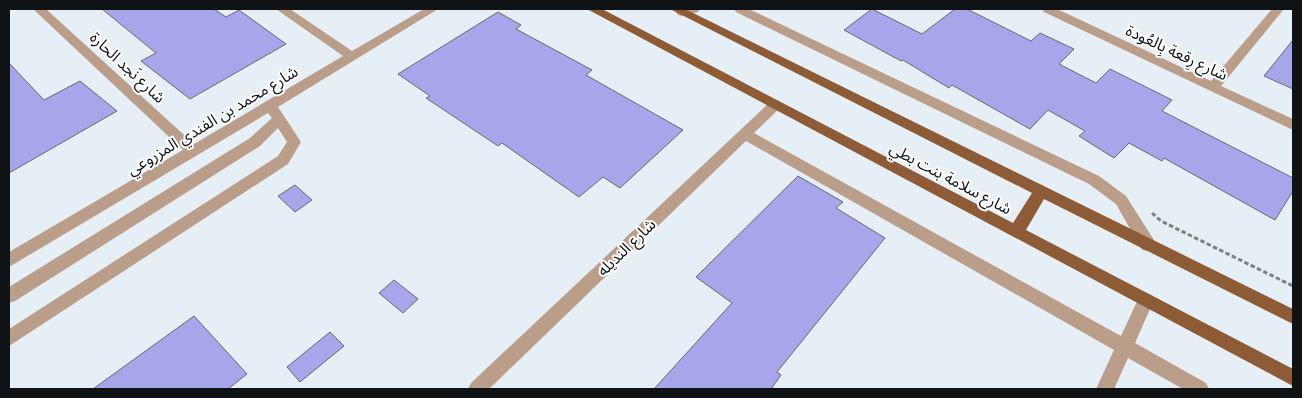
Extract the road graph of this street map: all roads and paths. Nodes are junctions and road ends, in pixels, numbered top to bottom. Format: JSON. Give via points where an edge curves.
{"nodes":[{"id":1,"x":39,"y":9,"type":"edge"},
{"id":2,"x":282,"y":9,"type":"edge"},
{"id":3,"x":432,"y":9,"type":"edge"},
{"id":4,"x":593,"y":9,"type":"edge"},
{"id":5,"x":740,"y":9,"type":"edge"},
{"id":6,"x":1278,"y":9,"type":"edge"},
{"id":7,"x":684,"y":10,"type":"edge"},
{"id":8,"x":1055,"y":10,"type":"edge"},
{"id":9,"x":352,"y":56,"type":"junction"},
{"id":10,"x":1213,"y":87,"type":"junction"},
{"id":11,"x":270,"y":105,"type":"junction"},
{"id":12,"x":776,"y":105,"type":"junction"},
{"id":13,"x":279,"y":119,"type":"junction"},
{"id":14,"x":1293,"y":125,"type":"edge"},
{"id":15,"x":745,"y":134,"type":"junction"},
{"id":16,"x":193,"y":151,"type":"junction"},
{"id":17,"x":1041,"y":191,"type":"junction"},
{"id":18,"x":1150,"y":210,"type":"dead end"},
{"id":19,"x":1016,"y":232,"type":"junction"},
{"id":20,"x":1148,"y":244,"type":"junction"},
{"id":21,"x":9,"y":260,"type":"edge"},
{"id":22,"x":1293,"y":286,"type":"edge"},
{"id":23,"x":9,"y":296,"type":"edge"},
{"id":24,"x":1146,"y":300,"type":"junction"},
{"id":25,"x":1293,"y":317,"type":"edge"},
{"id":26,"x":9,"y":338,"type":"edge"},
{"id":27,"x":1124,"y":347,"type":"junction"},
{"id":28,"x":1293,"y":378,"type":"edge"},
{"id":29,"x":477,"y":389,"type":"edge"},
{"id":30,"x":1105,"y":389,"type":"edge"},
{"id":31,"x":1200,"y":389,"type":"edge"}],
"edges":[{"from":1,"to":16,"type":"street","name":"شارع نَجد الحارة"},
{"from":2,"to":9,"type":"street"},
{"from":3,"to":9,"type":"street","name":"شارع محمد بن الفندي المزروعي"},
{"from":4,"to":12,"type":"main road","name":"شارع سلامة بنت بطي"},
{"from":5,"to":20,"type":"street","via":[[1099,183],[1127,208]]},
{"from":6,"to":10,"type":"street"},
{"from":7,"to":17,"type":"main road","name":"شارع سلامة بنت بطي"},
{"from":8,"to":10,"type":"street","name":"شارع رِقعة بِالعُودة"},
{"from":9,"to":11,"type":"street","name":"شارع محمد بن الفندي المزروعي"},
{"from":10,"to":14,"type":"street","name":"شارع رِقعة بِالعُودة"},
{"from":11,"to":13,"type":"street"},
{"from":11,"to":16,"type":"street","name":"شارع محمد بن الفندي المزروعي"},
{"from":12,"to":15,"type":"street","name":"شارع النديله"},
{"from":12,"to":19,"type":"main road","name":"شارع سلامة بنت بطي"},
{"from":13,"to":23,"type":"street","via":[[255,142]]},
{"from":13,"to":26,"type":"street","via":[[294,142],[283,160]]},
{"from":15,"to":27,"type":"street"},
{"from":15,"to":29,"type":"street","name":"شارع النديله"},
{"from":16,"to":21,"type":"street","name":"شارع محمد بن الفندي المزروعي"},
{"from":17,"to":19,"type":"main road"},
{"from":17,"to":20,"type":"main road","name":"شارع سلامة بنت بطي"},
{"from":18,"to":22,"type":"path","via":[[1161,220]]},
{"from":19,"to":24,"type":"main road","name":"شارع سلامة بنت بطي"},
{"from":20,"to":25,"type":"main road","name":"شارع سلامة بنت بطي"},
{"from":24,"to":27,"type":"street"},
{"from":24,"to":28,"type":"main road","name":"شارع سلامة بنت بطي"},
{"from":27,"to":30,"type":"street"},
{"from":27,"to":31,"type":"street"}]}
